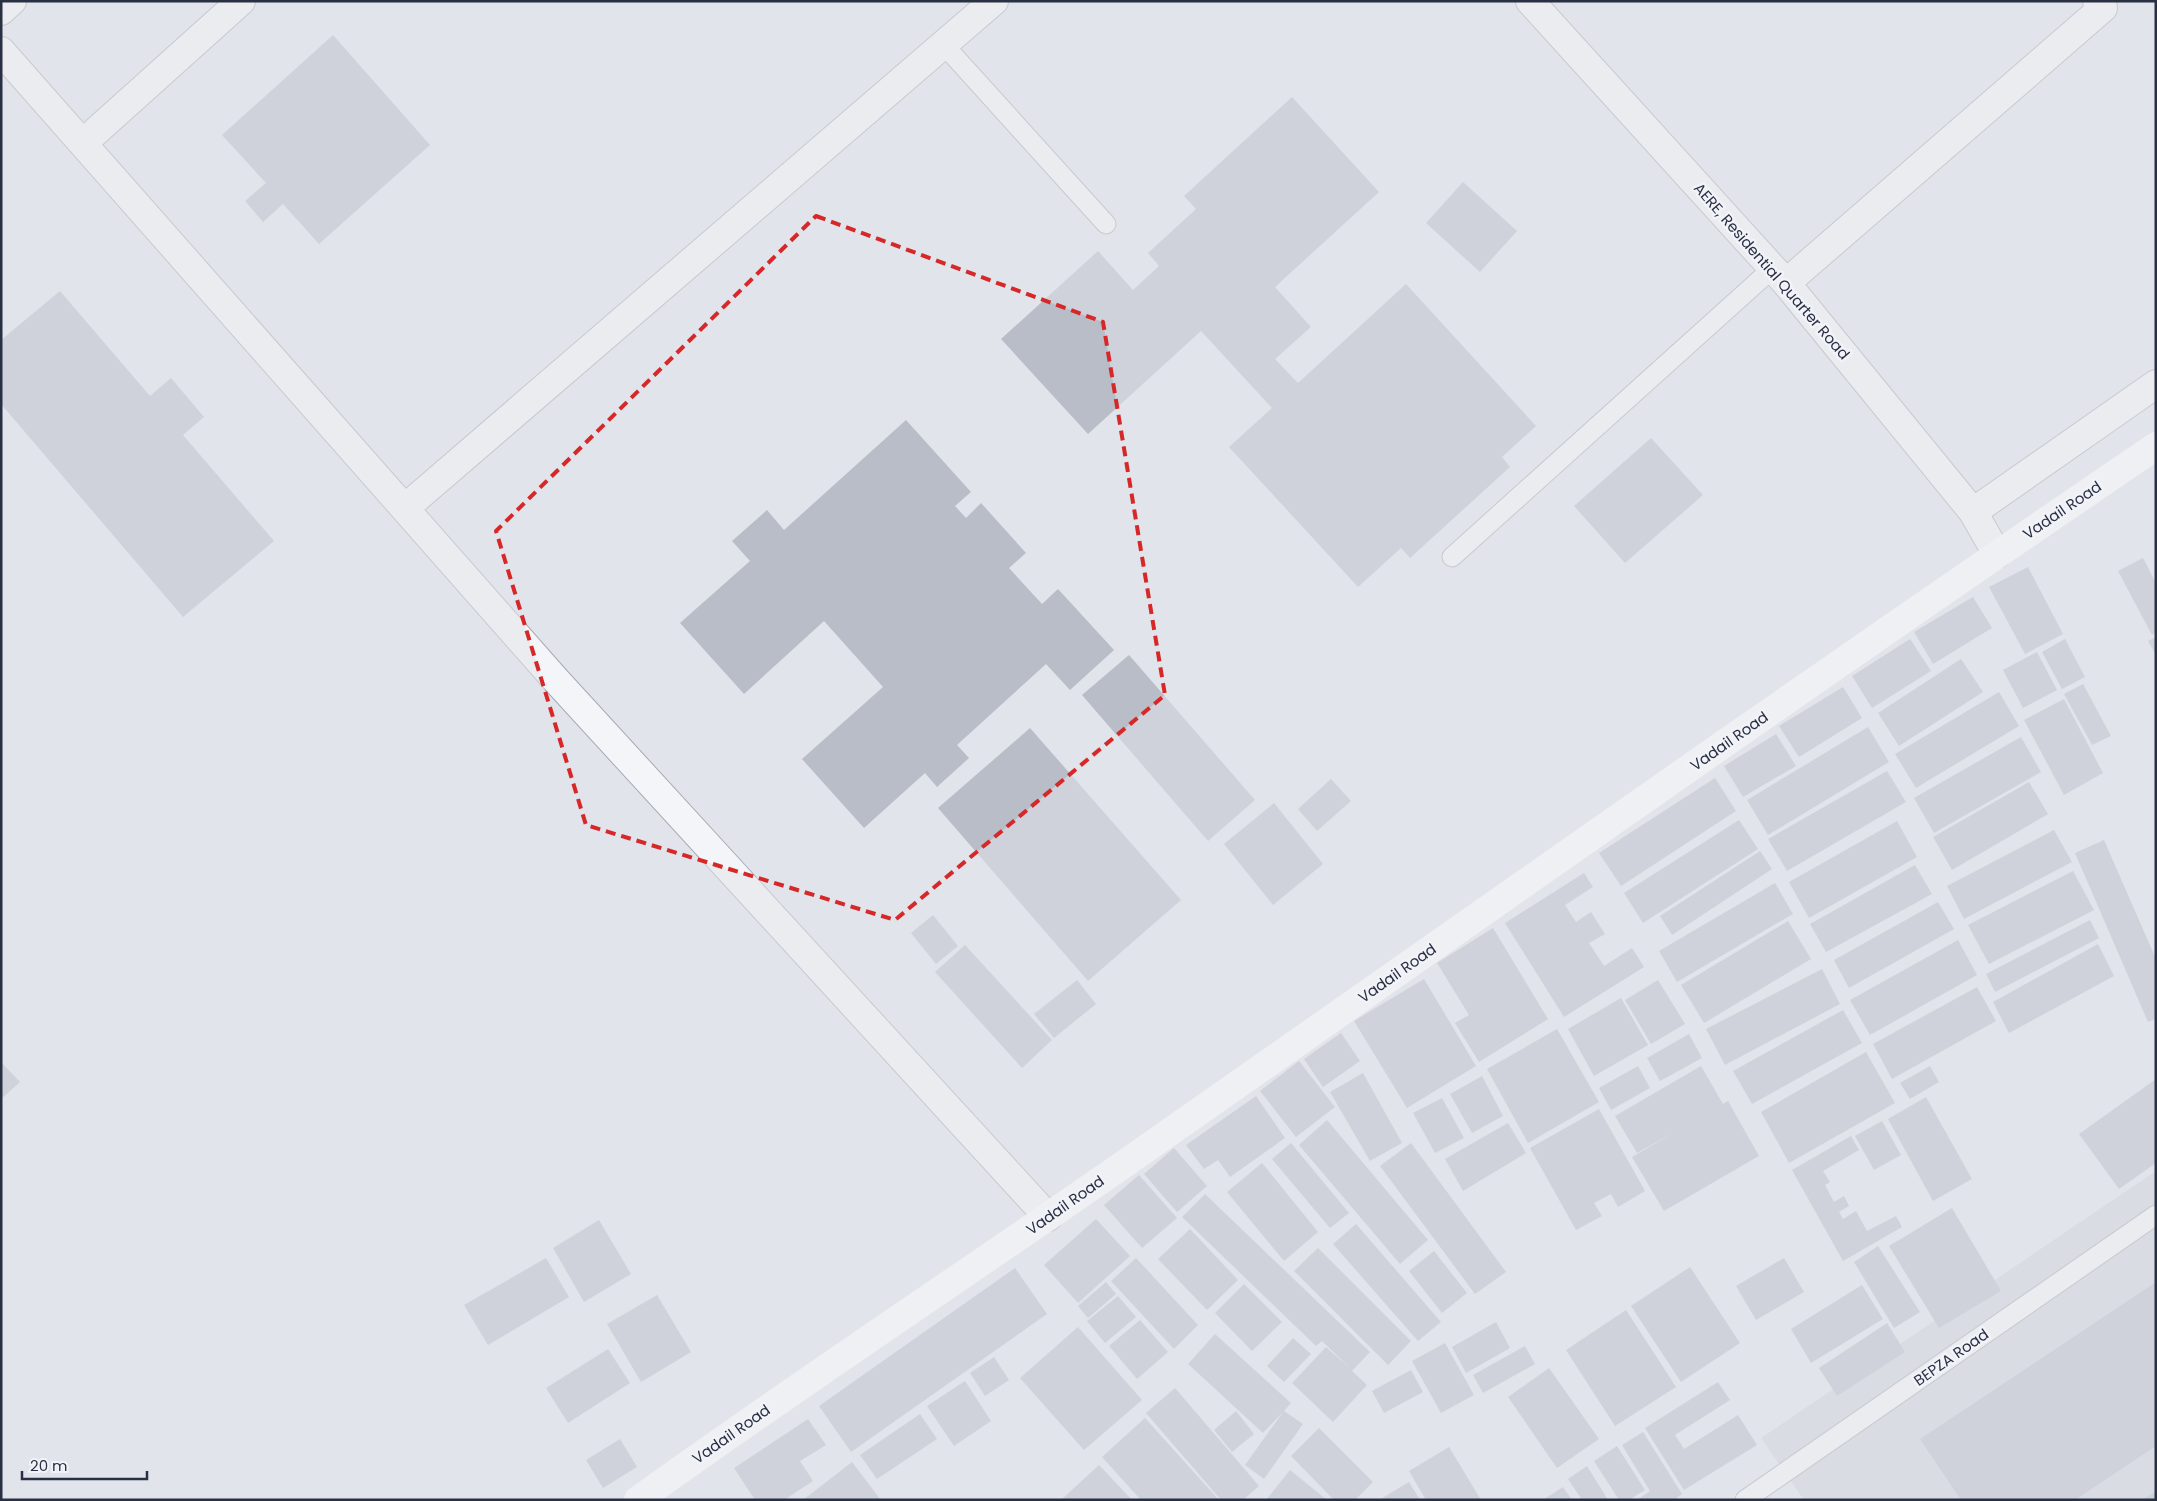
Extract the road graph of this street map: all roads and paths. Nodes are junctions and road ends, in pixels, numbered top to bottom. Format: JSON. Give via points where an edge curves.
{"nodes":[{"id":1,"x":12,"y":1,"type":"edge"},
{"id":2,"x":241,"y":1,"type":"edge"},
{"id":3,"x":994,"y":1,"type":"edge"},
{"id":4,"x":1530,"y":1,"type":"edge"},
{"id":5,"x":2097,"y":1,"type":"edge"},
{"id":6,"x":1,"y":11,"type":"edge"},
{"id":7,"x":944,"y":45,"type":"junction"},
{"id":8,"x":1,"y":51,"type":"edge"},
{"id":9,"x":83,"y":143,"type":"junction"},
{"id":10,"x":1106,"y":224,"type":"dead end"},
{"id":11,"x":1780,"y":276,"type":"junction"},
{"id":12,"x":2156,"y":384,"type":"edge"},
{"id":13,"x":2156,"y":446,"type":"edge"},
{"id":14,"x":405,"y":508,"type":"junction"},
{"id":15,"x":1973,"y":512,"type":"junction"},
{"id":16,"x":1997,"y":554,"type":"junction"},
{"id":17,"x":1452,"y":557,"type":"dead end"},
{"id":18,"x":2156,"y":1215,"type":"edge"},
{"id":19,"x":1048,"y":1217,"type":"junction"},
{"id":20,"x":638,"y":1500,"type":"edge"},
{"id":21,"x":1745,"y":1500,"type":"edge"}],
"edges":[{"from":1,"to":6,"type":"street"},
{"from":2,"to":9,"type":"street"},
{"from":3,"to":7,"type":"street"},
{"from":4,"to":11,"type":"street","name":"AERE, Residential Quarter Road"},
{"from":5,"to":11,"type":"street","via":[[2103,8]]},
{"from":7,"to":10,"type":"lane"},
{"from":7,"to":14,"type":"street"},
{"from":8,"to":9,"type":"street"},
{"from":9,"to":14,"type":"street"},
{"from":11,"to":15,"type":"street","name":"AERE, Residential Quarter Road"},
{"from":11,"to":17,"type":"lane"},
{"from":12,"to":15,"type":"street"},
{"from":13,"to":16,"type":"street","name":"Vadail Road"},
{"from":14,"to":19,"type":"street","via":[[555,679]]},
{"from":15,"to":16,"type":"street","name":"AERE, Residential Quarter Road"},
{"from":16,"to":19,"type":"street","name":"Vadail Road"},
{"from":18,"to":21,"type":"lane","name":"BEPZA Road"},
{"from":19,"to":20,"type":"street","name":"Vadail Road"}]}
